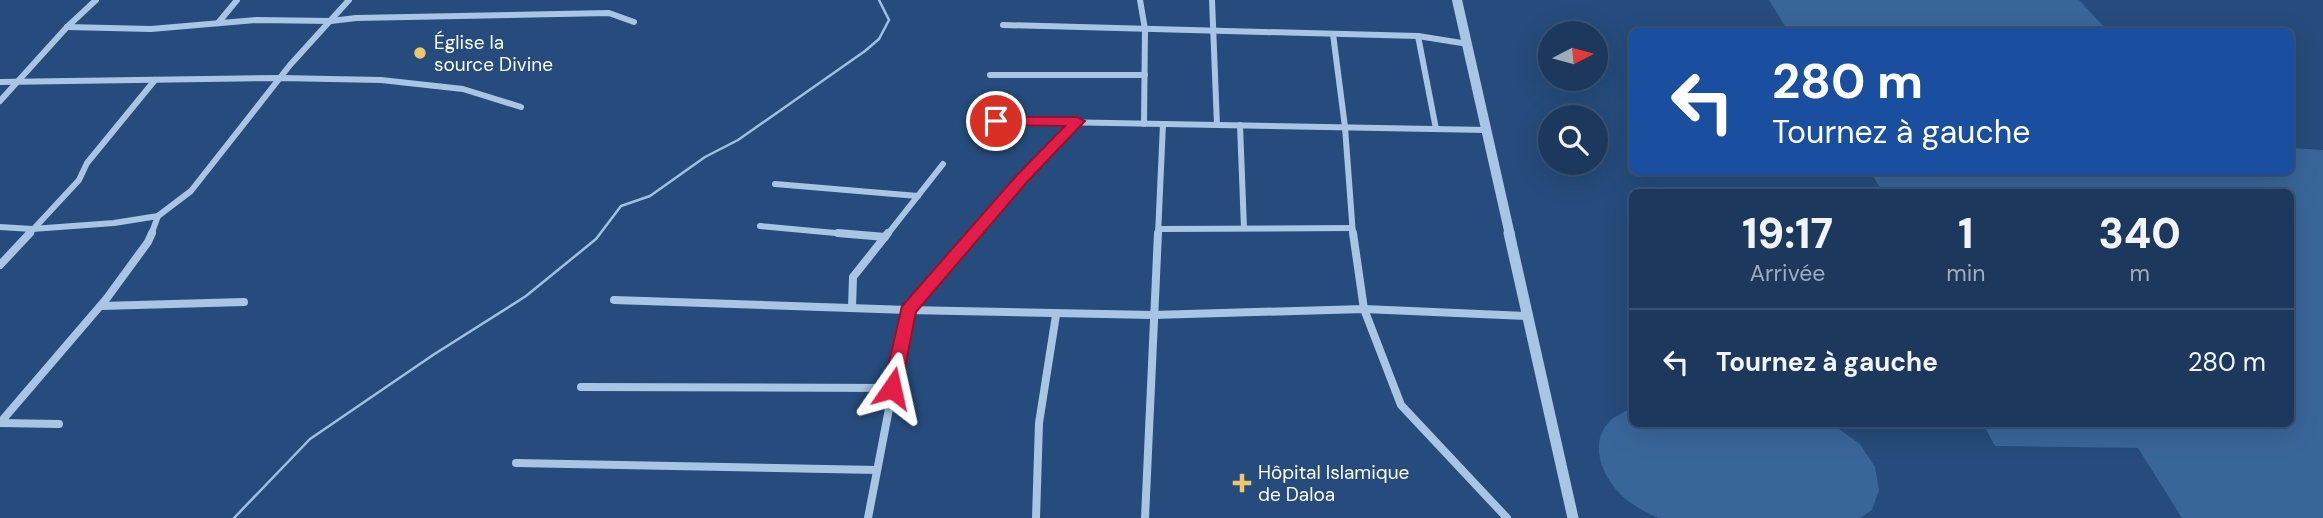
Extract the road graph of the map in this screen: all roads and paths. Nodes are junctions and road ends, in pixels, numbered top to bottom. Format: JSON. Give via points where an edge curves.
{"nodes":[{"id":1,"x":96,"y":0,"type":"edge"},
{"id":2,"x":237,"y":0,"type":"edge"},
{"id":3,"x":349,"y":0,"type":"edge"},
{"id":4,"x":1140,"y":0,"type":"edge"},
{"id":5,"x":1212,"y":0,"type":"edge"},
{"id":6,"x":1457,"y":0,"type":"edge"},
{"id":7,"x":331,"y":21,"type":"junction"},
{"id":8,"x":634,"y":22,"type":"dead end"},
{"id":9,"x":218,"y":23,"type":"junction"},
{"id":10,"x":1003,"y":25,"type":"dead end"},
{"id":11,"x":67,"y":27,"type":"junction"},
{"id":12,"x":1145,"y":29,"type":"junction"},
{"id":13,"x":1214,"y":30,"type":"junction"},
{"id":14,"x":1333,"y":34,"type":"junction"},
{"id":15,"x":1418,"y":36,"type":"junction"},
{"id":16,"x":1468,"y":44,"type":"junction"},
{"id":17,"x":990,"y":75,"type":"dead end"},
{"id":18,"x":1144,"y":75,"type":"junction"},
{"id":19,"x":280,"y":78,"type":"junction"},
{"id":20,"x":155,"y":80,"type":"junction"},
{"id":21,"x":0,"y":82,"type":"edge"},
{"id":22,"x":16,"y":82,"type":"junction"},
{"id":23,"x":0,"y":101,"type":"edge"},
{"id":24,"x":521,"y":107,"type":"dead end"},
{"id":25,"x":996,"y":121,"type":"dead end"},
{"id":26,"x":1077,"y":121,"type":"junction"},
{"id":27,"x":1144,"y":124,"type":"junction"},
{"id":28,"x":1163,"y":124,"type":"junction"},
{"id":29,"x":1217,"y":125,"type":"junction"},
{"id":30,"x":1240,"y":125,"type":"junction"},
{"id":31,"x":1345,"y":127,"type":"junction"},
{"id":32,"x":1436,"y":129,"type":"junction"},
{"id":33,"x":1487,"y":130,"type":"junction"},
{"id":34,"x":943,"y":164,"type":"dead end"},
{"id":35,"x":775,"y":184,"type":"dead end"},
{"id":36,"x":918,"y":196,"type":"junction"},
{"id":37,"x":158,"y":216,"type":"junction"},
{"id":38,"x":760,"y":226,"type":"dead end"},
{"id":39,"x":0,"y":227,"type":"edge"},
{"id":40,"x":1244,"y":228,"type":"junction"},
{"id":41,"x":1352,"y":228,"type":"junction"},
{"id":42,"x":32,"y":229,"type":"junction"},
{"id":43,"x":1160,"y":229,"type":"junction"},
{"id":44,"x":885,"y":237,"type":"junction"},
{"id":45,"x":0,"y":265,"type":"edge"},
{"id":46,"x":614,"y":300,"type":"dead end"},
{"id":47,"x":244,"y":302,"type":"dead end"},
{"id":48,"x":101,"y":306,"type":"junction"},
{"id":49,"x":852,"y":308,"type":"junction"},
{"id":50,"x":1364,"y":309,"type":"junction"},
{"id":51,"x":908,"y":310,"type":"junction"},
{"id":52,"x":1056,"y":315,"type":"junction"},
{"id":53,"x":1153,"y":315,"type":"junction"},
{"id":54,"x":1528,"y":316,"type":"junction"},
{"id":55,"x":581,"y":387,"type":"dead end"},
{"id":56,"x":892,"y":388,"type":"junction"},
{"id":57,"x":0,"y":423,"type":"edge"},
{"id":58,"x":60,"y":424,"type":"dead end"},
{"id":59,"x":516,"y":463,"type":"dead end"},
{"id":60,"x":877,"y":470,"type":"junction"},
{"id":61,"x":868,"y":518,"type":"edge"},
{"id":62,"x":1036,"y":518,"type":"edge"},
{"id":63,"x":1145,"y":518,"type":"edge"},
{"id":64,"x":1507,"y":518,"type":"edge"},
{"id":65,"x":1573,"y":518,"type":"edge"}],
"edges":[{"from":1,"to":11,"type":"street"},
{"from":2,"to":9,"type":"street"},
{"from":3,"to":7,"type":"street"},
{"from":4,"to":12,"type":"street"},
{"from":5,"to":13,"type":"street"},
{"from":6,"to":16,"type":"street"},
{"from":7,"to":8,"type":"street","via":[[609,13]]},
{"from":7,"to":9,"type":"street"},
{"from":7,"to":19,"type":"street"},
{"from":9,"to":11,"type":"street","via":[[152,29]]},
{"from":10,"to":12,"type":"street"},
{"from":11,"to":22,"type":"street"},
{"from":12,"to":13,"type":"street"},
{"from":12,"to":18,"type":"street"},
{"from":13,"to":14,"type":"street"},
{"from":13,"to":29,"type":"street"},
{"from":14,"to":15,"type":"street"},
{"from":14,"to":31,"type":"street"},
{"from":15,"to":16,"type":"street"},
{"from":15,"to":32,"type":"street"},
{"from":16,"to":33,"type":"street"},
{"from":17,"to":18,"type":"street"},
{"from":18,"to":27,"type":"street"},
{"from":19,"to":20,"type":"street"},
{"from":19,"to":24,"type":"street","via":[[381,80],[463,89]]},
{"from":19,"to":37,"type":"street","via":[[191,191]]},
{"from":20,"to":22,"type":"street"},
{"from":20,"to":42,"type":"street","via":[[87,163],[79,180]]},
{"from":21,"to":22,"type":"street"},
{"from":22,"to":23,"type":"street"},
{"from":25,"to":26,"type":"street"},
{"from":26,"to":27,"type":"street"},
{"from":26,"to":51,"type":"street"},
{"from":27,"to":28,"type":"street"},
{"from":28,"to":29,"type":"street"},
{"from":28,"to":43,"type":"street"},
{"from":29,"to":30,"type":"street"},
{"from":30,"to":31,"type":"street"},
{"from":30,"to":40,"type":"street"},
{"from":31,"to":32,"type":"street"},
{"from":31,"to":41,"type":"street"},
{"from":32,"to":33,"type":"street"},
{"from":33,"to":54,"type":"street"},
{"from":34,"to":36,"type":"street"},
{"from":35,"to":36,"type":"street"},
{"from":36,"to":44,"type":"street"},
{"from":37,"to":42,"type":"street"},
{"from":37,"to":48,"type":"street","via":[[148,242]]},
{"from":38,"to":44,"type":"street"},
{"from":39,"to":42,"type":"street"},
{"from":40,"to":41,"type":"street"},
{"from":40,"to":43,"type":"street"},
{"from":41,"to":50,"type":"street"},
{"from":42,"to":45,"type":"street"},
{"from":43,"to":53,"type":"street"},
{"from":44,"to":49,"type":"street","via":[[853,277]]},
{"from":46,"to":49,"type":"street"},
{"from":47,"to":48,"type":"street"},
{"from":48,"to":57,"type":"street"},
{"from":49,"to":51,"type":"street"},
{"from":50,"to":53,"type":"street"},
{"from":50,"to":54,"type":"street"},
{"from":50,"to":64,"type":"street","via":[[1401,405]]},
{"from":51,"to":52,"type":"street"},
{"from":51,"to":56,"type":"street"},
{"from":52,"to":53,"type":"street"},
{"from":52,"to":62,"type":"street","via":[[1039,423]]},
{"from":53,"to":63,"type":"street"},
{"from":54,"to":65,"type":"street"},
{"from":55,"to":56,"type":"street"},
{"from":56,"to":60,"type":"street"},
{"from":57,"to":58,"type":"street"},
{"from":59,"to":60,"type":"street"},
{"from":60,"to":61,"type":"street"}]}
